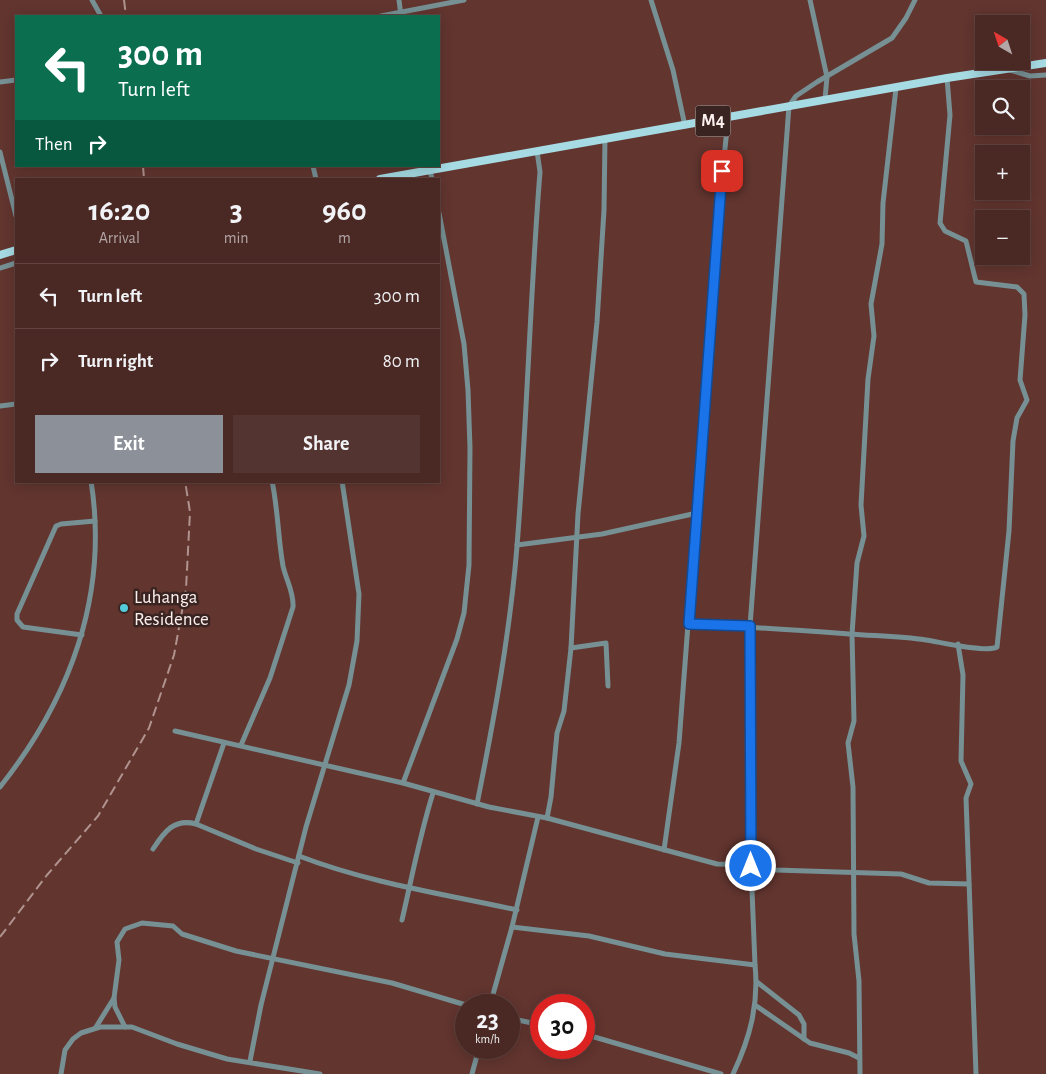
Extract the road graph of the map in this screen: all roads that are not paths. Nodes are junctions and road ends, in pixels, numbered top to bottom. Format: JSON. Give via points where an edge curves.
{"nodes":[{"id":1,"x":92,"y":0,"type":"edge"},
{"id":2,"x":399,"y":0,"type":"edge"},
{"id":3,"x":464,"y":0,"type":"edge"},
{"id":4,"x":651,"y":0,"type":"edge"},
{"id":5,"x":810,"y":0,"type":"edge"},
{"id":6,"x":915,"y":0,"type":"edge"},
{"id":7,"x":100,"y":15,"type":"edge"},
{"id":8,"x":401,"y":15,"type":"edge"},
{"id":9,"x":1046,"y":64,"type":"edge"},
{"id":10,"x":1030,"y":66,"type":"edge"},
{"id":11,"x":999,"y":70,"type":"edge"},
{"id":12,"x":1009,"y":70,"type":"edge"},
{"id":13,"x":1046,"y":75,"type":"edge"},
{"id":14,"x":827,"y":77,"type":"junction"},
{"id":15,"x":947,"y":78,"type":"junction"},
{"id":16,"x":15,"y":80,"type":"edge"},
{"id":17,"x":0,"y":82,"type":"edge"},
{"id":18,"x":896,"y":88,"type":"junction"},
{"id":19,"x":825,"y":99,"type":"junction"},
{"id":20,"x":788,"y":106,"type":"junction"},
{"id":21,"x":728,"y":118,"type":"junction"},
{"id":22,"x":685,"y":126,"type":"junction"},
{"id":23,"x":605,"y":138,"type":"junction"},
{"id":24,"x":537,"y":151,"type":"junction"},
{"id":25,"x":0,"y":152,"type":"edge"},
{"id":26,"x":430,"y":172,"type":"edge"},
{"id":27,"x":387,"y":178,"type":"edge"},
{"id":28,"x":15,"y":212,"type":"edge"},
{"id":29,"x":440,"y":218,"type":"edge"},
{"id":30,"x":15,"y":250,"type":"edge"},
{"id":31,"x":0,"y":255,"type":"edge"},
{"id":32,"x":15,"y":263,"type":"edge"},
{"id":33,"x":0,"y":268,"type":"edge"},
{"id":34,"x":15,"y":404,"type":"edge"},
{"id":35,"x":0,"y":406,"type":"edge"},
{"id":36,"x":91,"y":483,"type":"edge"},
{"id":37,"x":272,"y":483,"type":"edge"},
{"id":38,"x":342,"y":483,"type":"edge"},
{"id":39,"x":697,"y":514,"type":"junction"},
{"id":40,"x":95,"y":521,"type":"junction"},
{"id":41,"x":577,"y":538,"type":"junction"},
{"id":42,"x":517,"y":545,"type":"junction"},
{"id":43,"x":689,"y":624,"type":"junction"},
{"id":44,"x":750,"y":626,"type":"junction"},
{"id":45,"x":852,"y":634,"type":"junction"},
{"id":46,"x":82,"y":635,"type":"junction"},
{"id":47,"x":958,"y":644,"type":"junction"},
{"id":48,"x":571,"y":648,"type":"junction"},
{"id":49,"x":608,"y":686,"type":"dead end"},
{"id":50,"x":174,"y":731,"type":"dead end"},
{"id":51,"x":224,"y":743,"type":"junction"},
{"id":52,"x":241,"y":745,"type":"junction"},
{"id":53,"x":325,"y":765,"type":"junction"},
{"id":54,"x":403,"y":783,"type":"junction"},
{"id":55,"x":0,"y":787,"type":"edge"},
{"id":56,"x":434,"y":793,"type":"junction"},
{"id":57,"x":477,"y":804,"type":"junction"},
{"id":58,"x":538,"y":817,"type":"junction"},
{"id":59,"x":547,"y":818,"type":"junction"},
{"id":60,"x":196,"y":824,"type":"junction"},
{"id":61,"x":153,"y":849,"type":"dead end"},
{"id":62,"x":664,"y":850,"type":"junction"},
{"id":63,"x":299,"y":856,"type":"junction"},
{"id":64,"x":298,"y":863,"type":"junction"},
{"id":65,"x":751,"y":866,"type":"junction"},
{"id":66,"x":854,"y":873,"type":"junction"},
{"id":67,"x":969,"y":884,"type":"junction"},
{"id":68,"x":410,"y":886,"type":"junction"},
{"id":69,"x":516,"y":910,"type":"junction"},
{"id":70,"x":402,"y":920,"type":"dead end"},
{"id":71,"x":512,"y":927,"type":"junction"},
{"id":72,"x":274,"y":958,"type":"junction"},
{"id":73,"x":755,"y":965,"type":"junction"},
{"id":74,"x":757,"y":982,"type":"junction"},
{"id":75,"x":493,"y":994,"type":"edge"},
{"id":76,"x":114,"y":998,"type":"junction"},
{"id":77,"x":455,"y":1002,"type":"edge"},
{"id":78,"x":755,"y":1005,"type":"junction"},
{"id":79,"x":96,"y":1027,"type":"junction"},
{"id":80,"x":125,"y":1027,"type":"junction"},
{"id":81,"x":595,"y":1037,"type":"edge"},
{"id":82,"x":804,"y":1039,"type":"junction"},
{"id":83,"x":859,"y":1058,"type":"junction"},
{"id":84,"x":476,"y":1059,"type":"edge"},
{"id":85,"x":250,"y":1061,"type":"junction"},
{"id":86,"x":61,"y":1074,"type":"edge"},
{"id":87,"x":320,"y":1074,"type":"edge"},
{"id":88,"x":472,"y":1074,"type":"edge"},
{"id":89,"x":721,"y":1074,"type":"edge"},
{"id":90,"x":733,"y":1074,"type":"edge"},
{"id":91,"x":860,"y":1074,"type":"edge"},
{"id":92,"x":976,"y":1074,"type":"edge"}],
"edges":[{"from":1,"to":7,"type":"street"},
{"from":2,"to":8,"type":"street"},
{"from":3,"to":8,"type":"street"},
{"from":4,"to":22,"type":"street","via":[[673,70]]},
{"from":5,"to":14,"type":"street"},
{"from":6,"to":14,"type":"street","via":[[892,38]]},
{"from":9,"to":10,"type":"main road","number":"M4"},
{"from":11,"to":15,"type":"main road","number":"M4"},
{"from":12,"to":13,"type":"street","via":[[1030,76]]},
{"from":14,"to":19,"type":"street"},
{"from":14,"to":20,"type":"street","via":[[796,96]]},
{"from":15,"to":18,"type":"main road","number":"M4"},
{"from":15,"to":47,"type":"street","via":[[950,115],[940,223],[945,232],[966,241],[976,282],[1017,287],[1024,294],[1020,380],[1027,400],[1017,418],[1013,441],[1009,531],[998,644],[994,649]]},
{"from":16,"to":17,"type":"street"},
{"from":18,"to":19,"type":"main road","number":"M4"},
{"from":18,"to":45,"type":"street","via":[[883,203],[882,244],[871,304],[874,336],[861,488],[864,536],[857,563]]},
{"from":19,"to":20,"type":"main road","number":"M4"},
{"from":20,"to":21,"type":"main road","number":"M4"},
{"from":20,"to":44,"type":"street"},
{"from":21,"to":22,"type":"main road","number":"M4"},
{"from":21,"to":39,"type":"street"},
{"from":22,"to":23,"type":"main road","number":"M4"},
{"from":23,"to":24,"type":"main road","number":"M4"},
{"from":23,"to":41,"type":"street","via":[[597,322]]},
{"from":24,"to":26,"type":"main road","number":"M4"},
{"from":24,"to":42,"type":"street","via":[[540,172]]},
{"from":25,"to":28,"type":"street"},
{"from":26,"to":27,"type":"main road","number":"M4"},
{"from":29,"to":54,"type":"street","via":[[464,344],[468,390],[469,565],[464,613],[457,638]]},
{"from":30,"to":31,"type":"main road"},
{"from":32,"to":33,"type":"street"},
{"from":34,"to":35,"type":"street"},
{"from":36,"to":40,"type":"street"},
{"from":37,"to":52,"type":"street","via":[[283,566],[293,607],[270,678]]},
{"from":38,"to":53,"type":"street","via":[[360,594],[359,620],[349,685]]},
{"from":39,"to":41,"type":"street"},
{"from":39,"to":43,"type":"street"},
{"from":40,"to":46,"type":"street","via":[[93,578]]},
{"from":40,"to":46,"type":"street","via":[[56,526],[17,614],[17,620],[23,627]]},
{"from":41,"to":42,"type":"street"},
{"from":41,"to":48,"type":"street"},
{"from":42,"to":57,"type":"street","via":[[504,654]]},
{"from":43,"to":44,"type":"street"},
{"from":43,"to":62,"type":"street","via":[[679,743]]},
{"from":44,"to":45,"type":"street"},
{"from":44,"to":65,"type":"street"},
{"from":45,"to":47,"type":"street"},
{"from":45,"to":66,"type":"street","via":[[854,721],[848,743],[853,787]]},
{"from":46,"to":55,"type":"street","via":[[51,711],[26,754]]},
{"from":47,"to":67,"type":"street","via":[[963,675],[961,761],[971,780],[966,793]]},
{"from":48,"to":49,"type":"street","via":[[602,642],[607,644]]},
{"from":48,"to":59,"type":"street"},
{"from":50,"to":51,"type":"street"},
{"from":51,"to":52,"type":"street"},
{"from":51,"to":60,"type":"street"},
{"from":52,"to":53,"type":"street"},
{"from":53,"to":54,"type":"street"},
{"from":53,"to":63,"type":"street"},
{"from":54,"to":56,"type":"street"},
{"from":56,"to":57,"type":"street"},
{"from":56,"to":68,"type":"street","via":[[420,836]]},
{"from":57,"to":58,"type":"street"},
{"from":58,"to":59,"type":"street"},
{"from":58,"to":69,"type":"street"},
{"from":59,"to":62,"type":"street"},
{"from":60,"to":61,"type":"street","via":[[187,821],[174,824],[165,830]]},
{"from":60,"to":64,"type":"street"},
{"from":62,"to":65,"type":"street","via":[[717,864]]},
{"from":63,"to":64,"type":"street"},
{"from":63,"to":68,"type":"street","via":[[351,873]]},
{"from":64,"to":72,"type":"street"},
{"from":65,"to":66,"type":"street","via":[[770,870]]},
{"from":65,"to":73,"type":"street"},
{"from":66,"to":67,"type":"street","via":[[901,874],[929,883]]},
{"from":66,"to":83,"type":"street"},
{"from":67,"to":92,"type":"street"},
{"from":68,"to":69,"type":"street"},
{"from":68,"to":70,"type":"street"},
{"from":69,"to":71,"type":"street"},
{"from":71,"to":73,"type":"street","via":[[589,936],[665,954]]},
{"from":71,"to":75,"type":"street"},
{"from":72,"to":76,"type":"street","via":[[204,942],[182,934],[173,926],[136,923],[122,932],[118,942]]},
{"from":72,"to":77,"type":"street","via":[[392,983]]},
{"from":72,"to":85,"type":"street"},
{"from":73,"to":74,"type":"street"},
{"from":74,"to":78,"type":"street"},
{"from":74,"to":82,"type":"street","via":[[799,1015],[804,1024]]},
{"from":76,"to":79,"type":"street"},
{"from":76,"to":80,"type":"street"},
{"from":78,"to":82,"type":"street"},
{"from":78,"to":90,"type":"street","via":[[750,1033]]},
{"from":79,"to":80,"type":"street"},
{"from":79,"to":86,"type":"street","via":[[81,1033],[68,1044]]},
{"from":80,"to":85,"type":"street","via":[[227,1059]]},
{"from":81,"to":89,"type":"street"},
{"from":82,"to":83,"type":"street"},
{"from":83,"to":91,"type":"street"},
{"from":84,"to":88,"type":"street"},
{"from":85,"to":87,"type":"street"}]}
